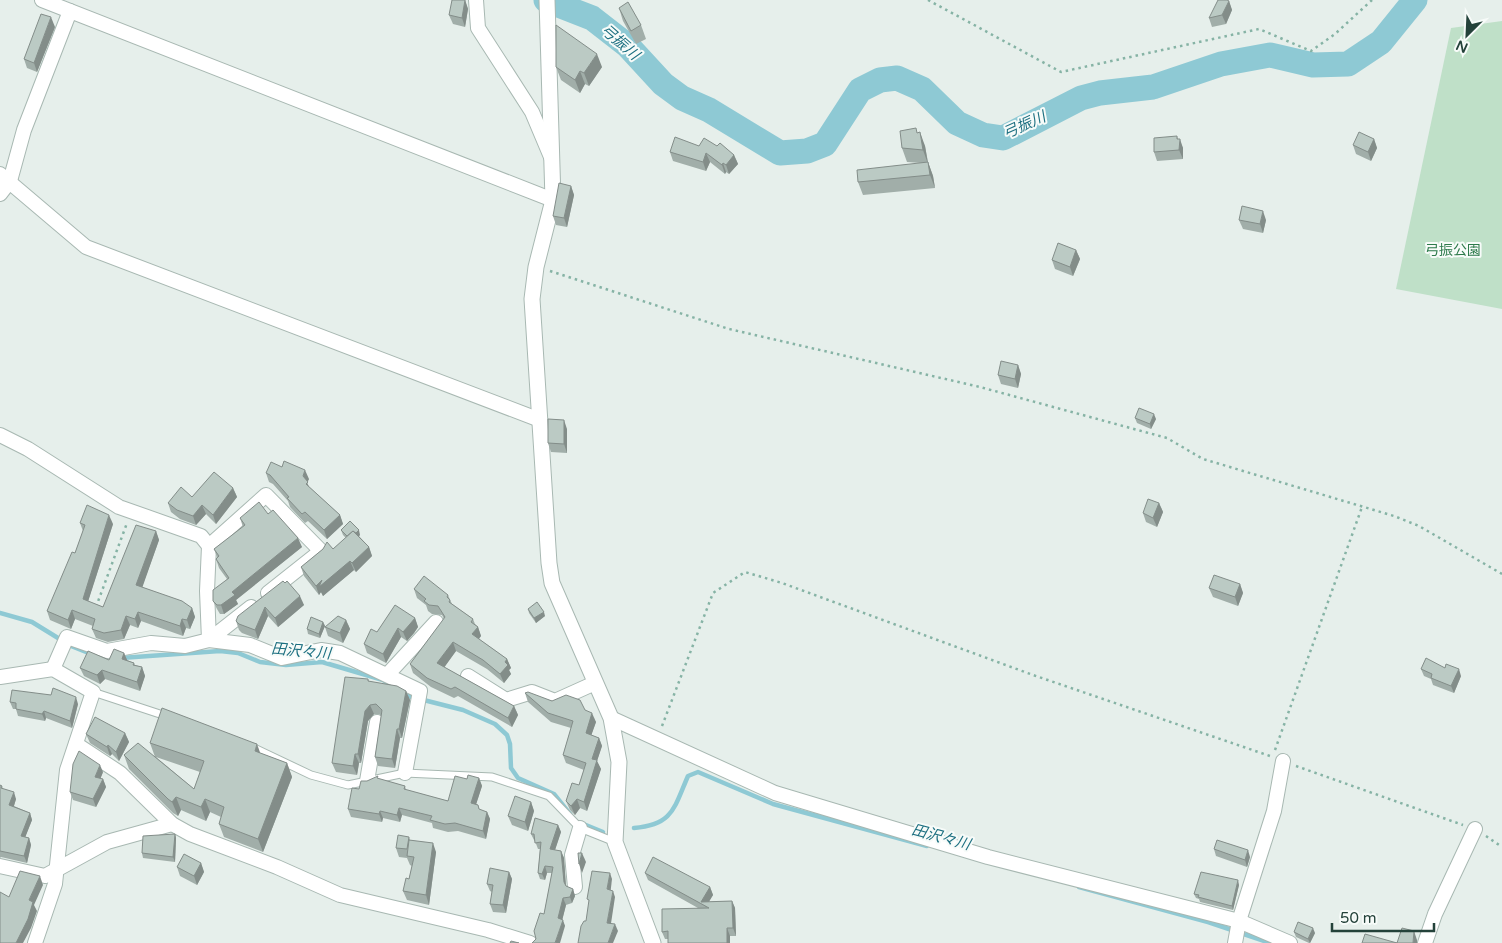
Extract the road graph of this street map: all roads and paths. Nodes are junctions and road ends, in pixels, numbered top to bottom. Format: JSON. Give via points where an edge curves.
{"nodes":[{"id":1,"x":42,"y":0,"type":"edge"},
{"id":2,"x":476,"y":0,"type":"edge"},
{"id":3,"x":548,"y":0,"type":"edge"},
{"id":4,"x":928,"y":0,"type":"edge"},
{"id":5,"x":1372,"y":0,"type":"edge"},
{"id":6,"x":70,"y":11,"type":"junction"},
{"id":7,"x":551,"y":157,"type":"junction"},
{"id":8,"x":5,"y":178,"type":"edge"},
{"id":9,"x":0,"y":194,"type":"edge"},
{"id":10,"x":553,"y":200,"type":"junction"},
{"id":11,"x":536,"y":267,"type":"junction"},
{"id":12,"x":540,"y":420,"type":"junction"},
{"id":13,"x":0,"y":435,"type":"edge"},
{"id":14,"x":1362,"y":507,"type":"junction"},
{"id":15,"x":131,"y":511,"type":"junction"},
{"id":16,"x":209,"y":546,"type":"junction"},
{"id":17,"x":1502,"y":574,"type":"edge"},
{"id":18,"x":95,"y":608,"type":"edge"},
{"id":19,"x":436,"y":622,"type":"dead end"},
{"id":20,"x":209,"y":640,"type":"junction"},
{"id":21,"x":53,"y":668,"type":"junction"},
{"id":22,"x":388,"y":674,"type":"junction"},
{"id":23,"x":0,"y":676,"type":"edge"},
{"id":24,"x":468,"y":676,"type":"dead end"},
{"id":25,"x":595,"y":683,"type":"junction"},
{"id":26,"x":93,"y":692,"type":"junction"},
{"id":27,"x":611,"y":718,"type":"junction"},
{"id":28,"x":174,"y":719,"type":"edge"},
{"id":29,"x":377,"y":722,"type":"dead end"},
{"id":30,"x":657,"y":739,"type":"junction"},
{"id":31,"x":76,"y":744,"type":"junction"},
{"id":32,"x":244,"y":744,"type":"edge"},
{"id":33,"x":1283,"y":761,"type":"joint"},
{"id":34,"x":405,"y":773,"type":"junction"},
{"id":35,"x":367,"y":781,"type":"junction"},
{"id":36,"x":172,"y":824,"type":"junction"},
{"id":37,"x":580,"y":828,"type":"junction"},
{"id":38,"x":1475,"y":829,"type":"junction"},
{"id":39,"x":615,"y":842,"type":"junction"},
{"id":40,"x":1502,"y":847,"type":"edge"},
{"id":41,"x":0,"y":866,"type":"edge"},
{"id":42,"x":56,"y":869,"type":"junction"},
{"id":43,"x":575,"y":887,"type":"dead end"},
{"id":44,"x":1239,"y":922,"type":"junction"},
{"id":45,"x":1235,"y":942,"type":"edge"},
{"id":46,"x":35,"y":943,"type":"edge"},
{"id":47,"x":530,"y":943,"type":"edge"},
{"id":48,"x":653,"y":943,"type":"edge"},
{"id":49,"x":1290,"y":943,"type":"edge"},
{"id":50,"x":1425,"y":943,"type":"edge"}],
"edges":[{"from":1,"to":6,"type":"street"},
{"from":2,"to":7,"type":"street","via":[[478,28],[532,112]]},
{"from":3,"to":7,"type":"street"},
{"from":4,"to":5,"type":"path","via":[[1061,72],[1259,29],[1311,51]]},
{"from":6,"to":8,"type":"street"},
{"from":6,"to":10,"type":"street"},
{"from":7,"to":10,"type":"street"},
{"from":8,"to":9,"type":"street"},
{"from":8,"to":12,"type":"street","via":[[86,247]]},
{"from":10,"to":11,"type":"street"},
{"from":11,"to":12,"type":"street","via":[[532,299]]},
{"from":11,"to":14,"type":"path","via":[[730,329],[980,387],[1167,438],[1203,459]]},
{"from":12,"to":25,"type":"street","via":[[552,583]]},
{"from":13,"to":15,"type":"street","via":[[28,449],[119,507]]},
{"from":14,"to":17,"type":"path","via":[[1419,526]]},
{"from":14,"to":30,"type":"path","via":[[1272,757],[745,572],[713,593]]},
{"from":15,"to":16,"type":"street","via":[[201,536]]},
{"from":15,"to":18,"type":"path"},
{"from":16,"to":20,"type":"street"},
{"from":16,"to":20,"type":"street","via":[[266,495],[321,551]]},
{"from":19,"to":22,"type":"street"},
{"from":20,"to":21,"type":"street","via":[[185,646],[151,643],[107,651],[67,637]]},
{"from":20,"to":22,"type":"street","via":[[250,645],[282,658],[321,650],[340,653]]},
{"from":21,"to":23,"type":"street"},
{"from":21,"to":26,"type":"street"},
{"from":22,"to":34,"type":"street","via":[[420,691]]},
{"from":24,"to":25,"type":"street","via":[[506,700],[532,692],[555,701]]},
{"from":25,"to":27,"type":"street"},
{"from":26,"to":28,"type":"lane"},
{"from":26,"to":31,"type":"street"},
{"from":27,"to":30,"type":"street"},
{"from":27,"to":39,"type":"street","via":[[620,762]]},
{"from":29,"to":35,"type":"street"},
{"from":30,"to":44,"type":"street","via":[[775,793],[988,857]]},
{"from":31,"to":36,"type":"street","via":[[120,773]]},
{"from":31,"to":42,"type":"street","via":[[67,770]]},
{"from":32,"to":35,"type":"lane","via":[[333,782],[348,785]]},
{"from":33,"to":38,"type":"path"},
{"from":33,"to":44,"type":"street","via":[[1274,811]]},
{"from":34,"to":35,"type":"lane"},
{"from":34,"to":37,"type":"lane","via":[[492,777],[549,796]]},
{"from":36,"to":42,"type":"street","via":[[107,842]]},
{"from":36,"to":47,"type":"street","via":[[340,894]]},
{"from":37,"to":39,"type":"lane"},
{"from":37,"to":43,"type":"street","via":[[572,855]]},
{"from":38,"to":40,"type":"path"},
{"from":38,"to":50,"type":"street"},
{"from":39,"to":48,"type":"street"},
{"from":41,"to":42,"type":"street","via":[[45,876]]},
{"from":42,"to":46,"type":"street","via":[[55,884]]},
{"from":44,"to":45,"type":"street"},
{"from":44,"to":49,"type":"street"}]}
